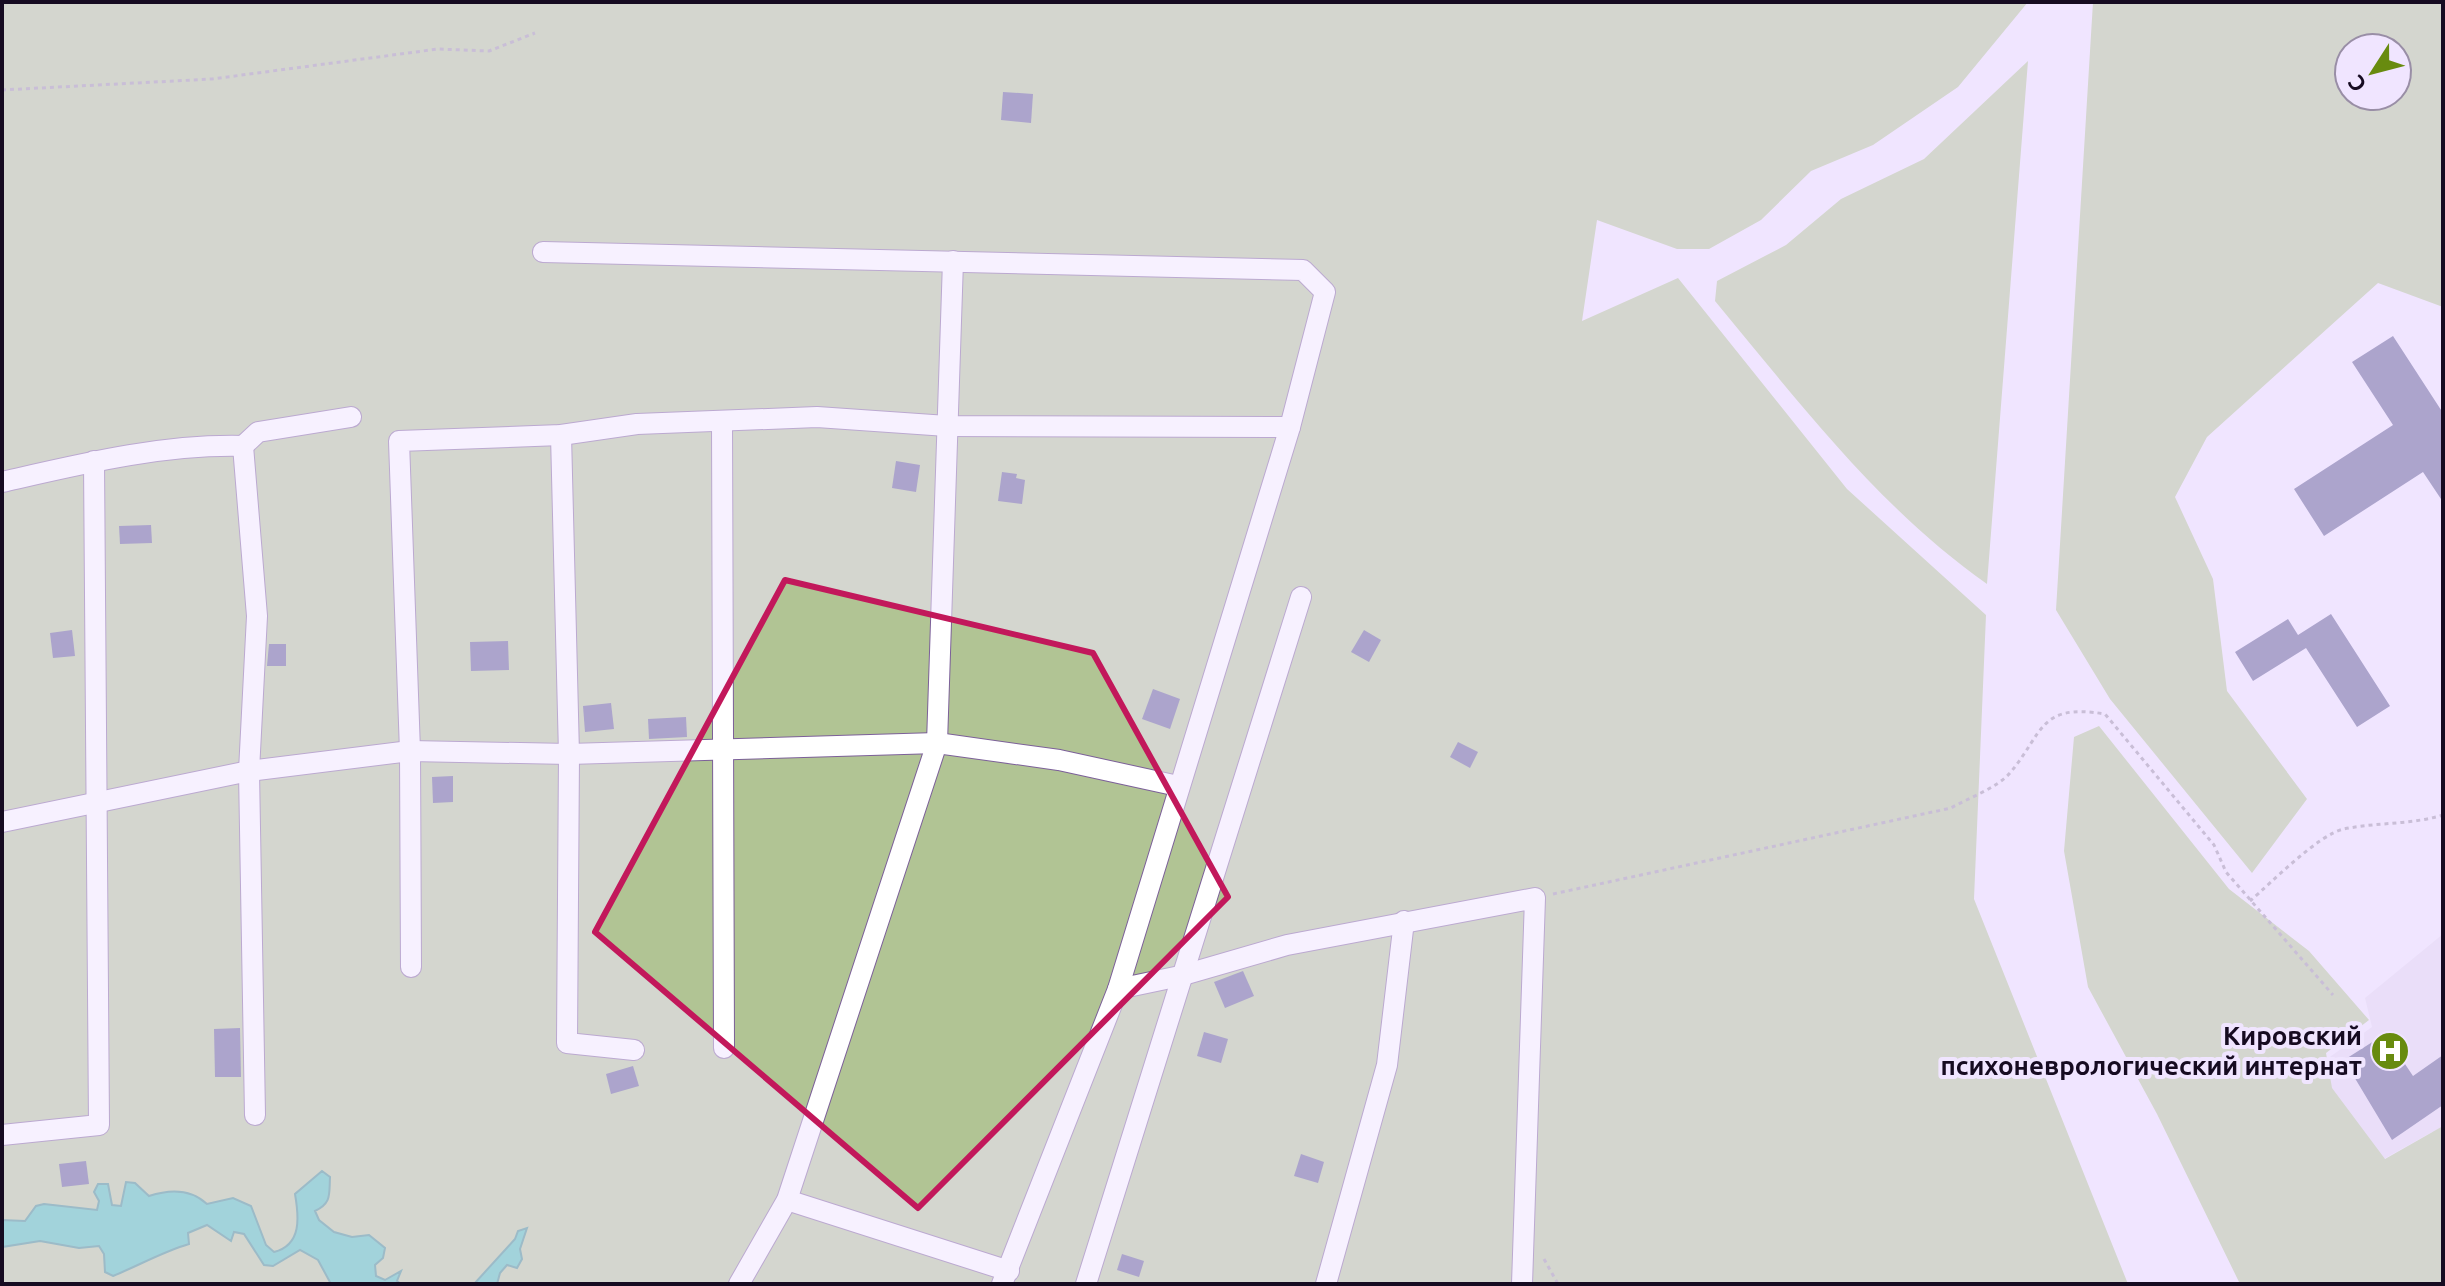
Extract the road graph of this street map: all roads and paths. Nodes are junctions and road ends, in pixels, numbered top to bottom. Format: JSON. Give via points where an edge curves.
{"nodes":[{"id":1,"x":535,"y":33,"type":"dead end"},
{"id":2,"x":2,"y":90,"type":"edge"},
{"id":3,"x":543,"y":252,"type":"dead end"},
{"id":4,"x":953,"y":261,"type":"junction"},
{"id":5,"x":351,"y":417,"type":"dead end"},
{"id":6,"x":722,"y":421,"type":"junction"},
{"id":7,"x":947,"y":426,"type":"junction"},
{"id":8,"x":1290,"y":427,"type":"junction"},
{"id":9,"x":561,"y":435,"type":"junction"},
{"id":10,"x":243,"y":446,"type":"junction"},
{"id":11,"x":94,"y":461,"type":"junction"},
{"id":12,"x":2,"y":482,"type":"edge"},
{"id":13,"x":1301,"y":597,"type":"dead end"},
{"id":14,"x":937,"y":743,"type":"junction"},
{"id":15,"x":721,"y":749,"type":"junction"},
{"id":16,"x":410,"y":751,"type":"junction"},
{"id":17,"x":569,"y":754,"type":"junction"},
{"id":18,"x":249,"y":771,"type":"junction"},
{"id":19,"x":1178,"y":786,"type":"junction"},
{"id":20,"x":96,"y":802,"type":"junction"},
{"id":21,"x":2443,"y":815,"type":"edge"},
{"id":22,"x":2,"y":822,"type":"edge"},
{"id":23,"x":1535,"y":898,"type":"junction"},
{"id":24,"x":2250,"y":901,"type":"junction"},
{"id":25,"x":1404,"y":921,"type":"junction"},
{"id":26,"x":411,"y":967,"type":"dead end"},
{"id":27,"x":1180,"y":976,"type":"junction"},
{"id":28,"x":1118,"y":989,"type":"junction"},
{"id":29,"x":2333,"y":995,"type":"dead end"},
{"id":30,"x":724,"y":1048,"type":"dead end"},
{"id":31,"x":634,"y":1050,"type":"dead end"},
{"id":32,"x":255,"y":1115,"type":"dead end"},
{"id":33,"x":2,"y":1135,"type":"edge"},
{"id":34,"x":787,"y":1200,"type":"junction"},
{"id":35,"x":1006,"y":1278,"type":"edge"},
{"id":36,"x":739,"y":1284,"type":"edge"},
{"id":37,"x":1086,"y":1284,"type":"edge"},
{"id":38,"x":1326,"y":1284,"type":"edge"},
{"id":39,"x":1522,"y":1284,"type":"edge"}],
"edges":[{"from":1,"to":2,"type":"path","via":[[489,51],[438,49],[212,79]]},
{"from":3,"to":4,"type":"street"},
{"from":4,"to":7,"type":"street"},
{"from":4,"to":8,"type":"street","via":[[1303,270],[1325,292]]},
{"from":5,"to":10,"type":"street","via":[[258,432]]},
{"from":6,"to":7,"type":"street","via":[[817,417]]},
{"from":6,"to":9,"type":"street","via":[[637,424]]},
{"from":6,"to":15,"type":"street"},
{"from":7,"to":8,"type":"street"},
{"from":7,"to":14,"type":"street"},
{"from":8,"to":19,"type":"street"},
{"from":9,"to":16,"type":"street","via":[[399,441]]},
{"from":9,"to":17,"type":"street"},
{"from":10,"to":11,"type":"street","via":[[205,445]]},
{"from":10,"to":18,"type":"street","via":[[257,616]]},
{"from":11,"to":12,"type":"street"},
{"from":11,"to":20,"type":"street"},
{"from":13,"to":27,"type":"street"},
{"from":14,"to":15,"type":"street"},
{"from":14,"to":19,"type":"street","via":[[1059,760]]},
{"from":14,"to":34,"type":"street"},
{"from":15,"to":17,"type":"street"},
{"from":15,"to":30,"type":"street"},
{"from":16,"to":17,"type":"street"},
{"from":16,"to":18,"type":"street"},
{"from":16,"to":26,"type":"street"},
{"from":17,"to":31,"type":"street","via":[[567,1043]]},
{"from":18,"to":20,"type":"street"},
{"from":18,"to":32,"type":"street"},
{"from":19,"to":28,"type":"street"},
{"from":20,"to":22,"type":"street"},
{"from":20,"to":33,"type":"street","via":[[99,1125]]},
{"from":21,"to":24,"type":"path","via":[[2415,823],[2341,829]]},
{"from":23,"to":24,"type":"path","via":[[1951,808],[2008,775],[2034,733],[2061,712],[2086,710],[2105,714],[2214,845],[2226,872]]},
{"from":23,"to":25,"type":"street"},
{"from":23,"to":39,"type":"street"},
{"from":24,"to":29,"type":"path"},
{"from":25,"to":27,"type":"street","via":[[1287,945]]},
{"from":25,"to":38,"type":"street","via":[[1387,1065]]},
{"from":27,"to":28,"type":"street"},
{"from":27,"to":37,"type":"street"},
{"from":28,"to":35,"type":"street"},
{"from":34,"to":35,"type":"street"},
{"from":34,"to":36,"type":"street"}]}
